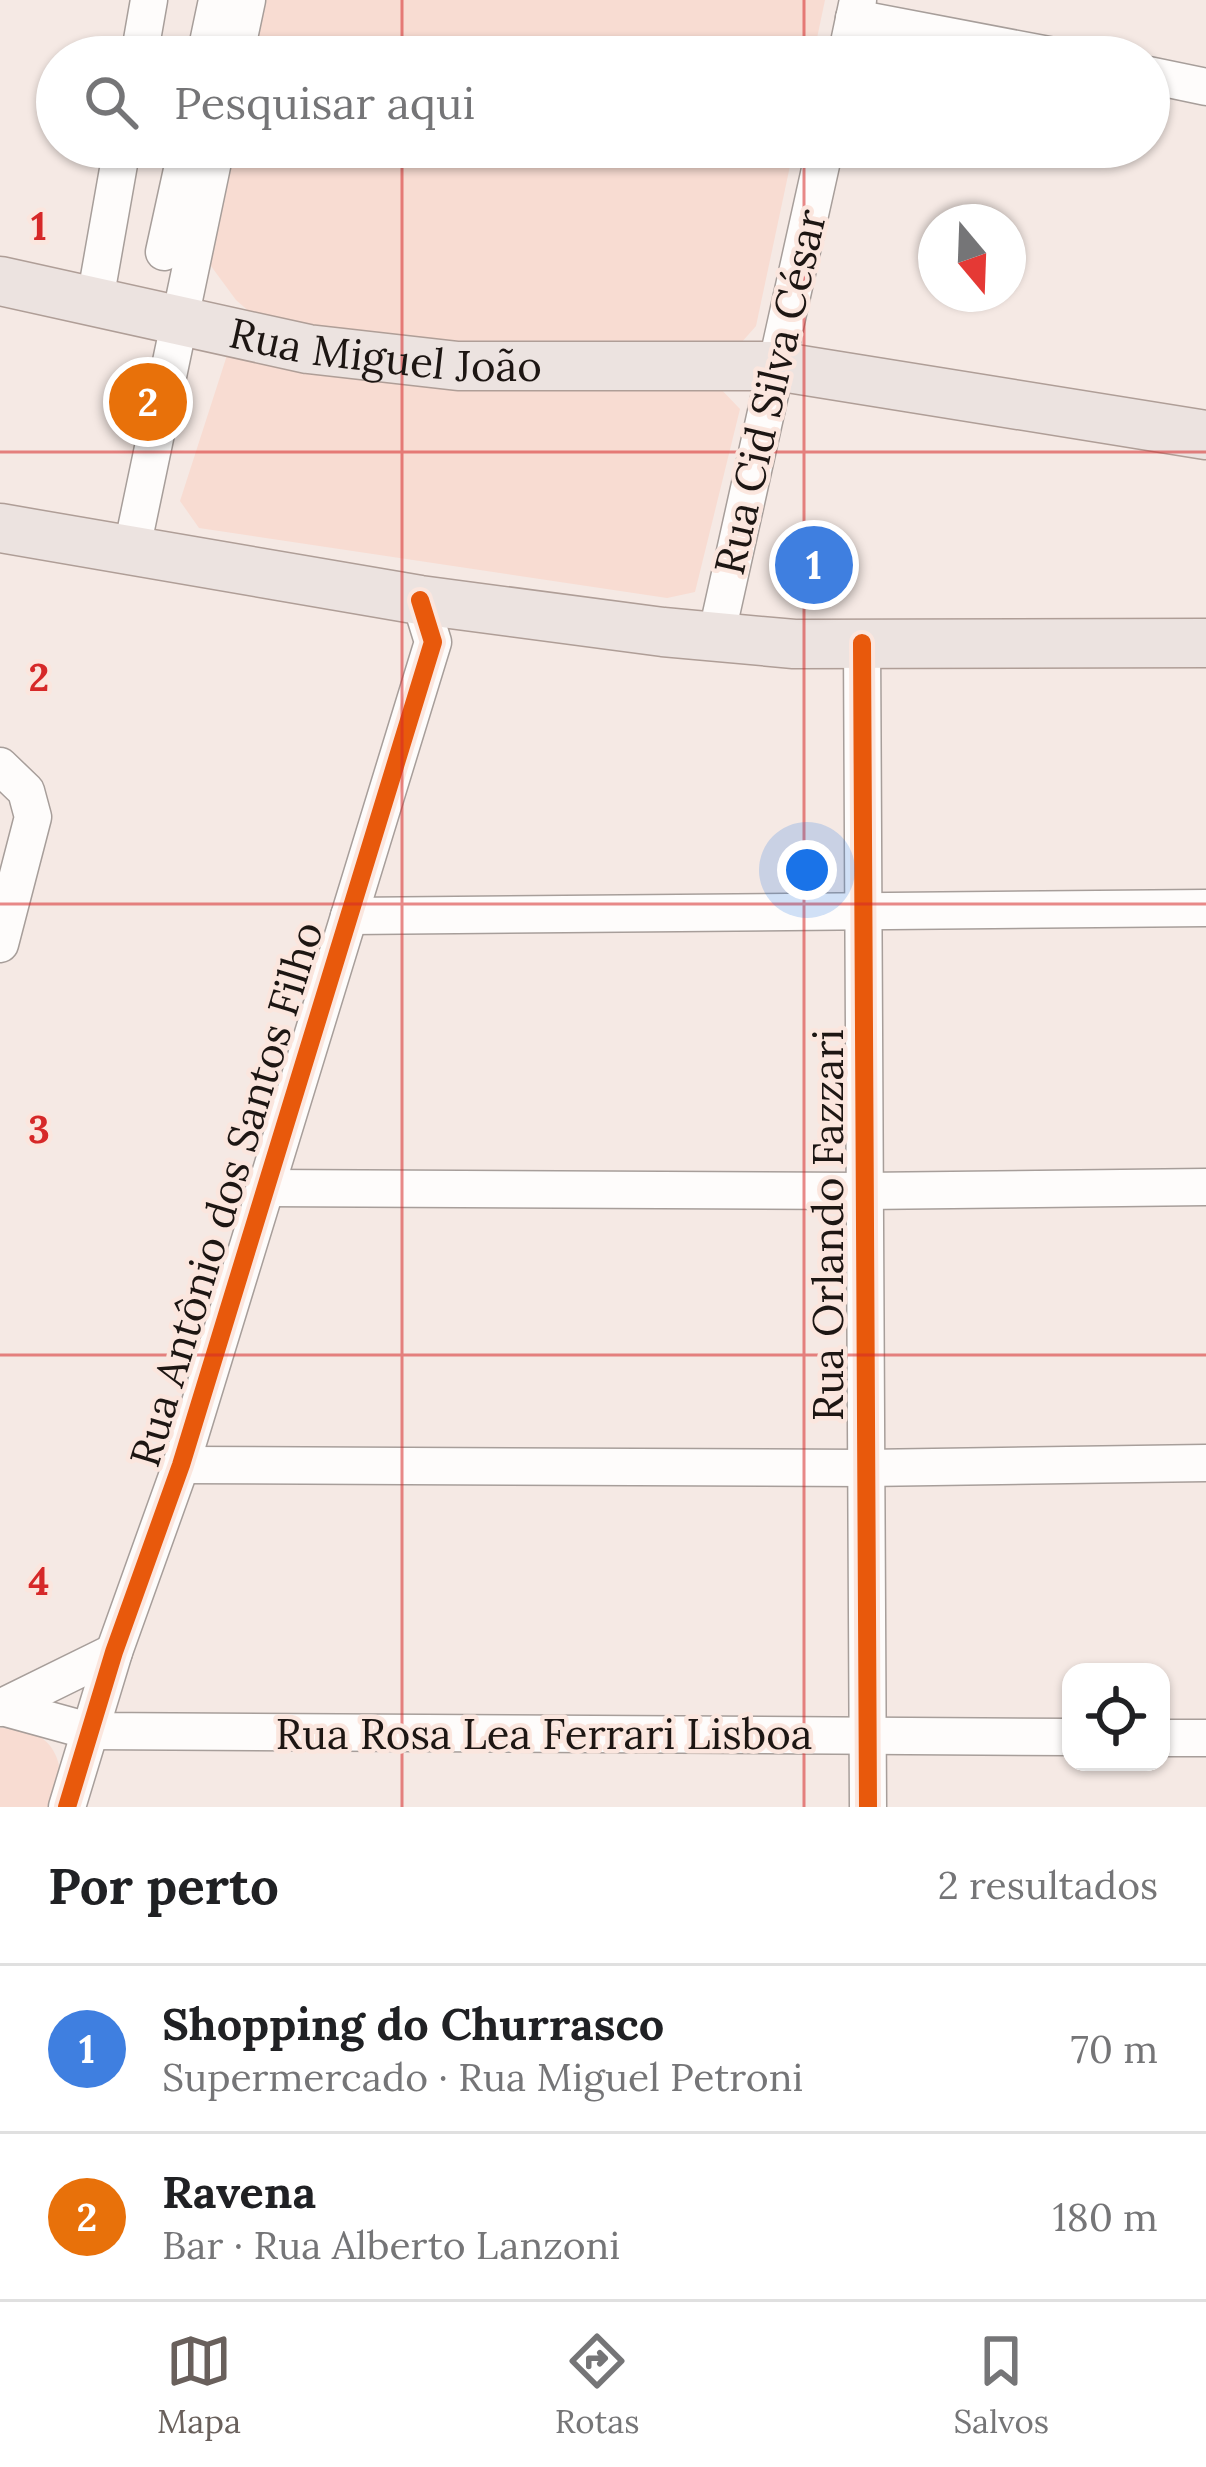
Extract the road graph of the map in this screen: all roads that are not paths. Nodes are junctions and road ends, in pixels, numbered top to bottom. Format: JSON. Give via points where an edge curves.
{"nodes":[{"id":1,"x":149,"y":0,"type":"edge"},
{"id":2,"x":217,"y":0,"type":"edge"},
{"id":3,"x":248,"y":0,"type":"edge"},
{"id":4,"x":856,"y":9,"type":"edge"},
{"id":5,"x":143,"y":36,"type":"edge"},
{"id":6,"x":210,"y":36,"type":"edge"},
{"id":7,"x":240,"y":36,"type":"edge"},
{"id":8,"x":970,"y":36,"type":"edge"},
{"id":9,"x":1170,"y":79,"type":"edge"},
{"id":10,"x":1206,"y":87,"type":"edge"},
{"id":11,"x":118,"y":168,"type":"edge"},
{"id":12,"x":186,"y":168,"type":"edge"},
{"id":13,"x":207,"y":168,"type":"edge"},
{"id":14,"x":820,"y":168,"type":"edge"},
{"id":15,"x":178,"y":232,"type":"junction"},
{"id":16,"x":0,"y":281,"type":"edge"},
{"id":17,"x":94,"y":300,"type":"junction"},
{"id":18,"x":179,"y":318,"type":"junction"},
{"id":19,"x":776,"y":366,"type":"junction"},
{"id":20,"x":1206,"y":435,"type":"edge"},
{"id":21,"x":0,"y":528,"type":"edge"},
{"id":22,"x":132,"y":548,"type":"junction"},
{"id":23,"x":426,"y":621,"type":"junction"},
{"id":24,"x":716,"y":637,"type":"junction"},
{"id":25,"x":1206,"y":643,"type":"edge"},
{"id":26,"x":862,"y":644,"type":"junction"},
{"id":27,"x":9,"y":774,"type":"edge"},
{"id":28,"x":1206,"y":908,"type":"edge"},
{"id":29,"x":862,"y":911,"type":"junction"},
{"id":30,"x":349,"y":916,"type":"junction"},
{"id":31,"x":0,"y":944,"type":"edge"},
{"id":32,"x":1206,"y":1187,"type":"edge"},
{"id":33,"x":264,"y":1188,"type":"junction"},
{"id":34,"x":864,"y":1191,"type":"junction"},
{"id":35,"x":1206,"y":1463,"type":"edge"},
{"id":36,"x":182,"y":1465,"type":"junction"},
{"id":37,"x":866,"y":1468,"type":"junction"},
{"id":38,"x":114,"y":1652,"type":"junction"},
{"id":39,"x":1,"y":1708,"type":"edge"},
{"id":40,"x":89,"y":1731,"type":"junction"},
{"id":41,"x":867,"y":1737,"type":"junction"},
{"id":42,"x":1062,"y":1737,"type":"edge"},
{"id":43,"x":1170,"y":1738,"type":"edge"},
{"id":44,"x":1206,"y":1738,"type":"edge"},
{"id":45,"x":67,"y":1807,"type":"edge"},
{"id":46,"x":868,"y":1807,"type":"edge"}],
"edges":[{"from":1,"to":5,"type":"street"},
{"from":2,"to":6,"type":"street"},
{"from":3,"to":7,"type":"street"},
{"from":4,"to":8,"type":"street"},
{"from":9,"to":10,"type":"street"},
{"from":11,"to":17,"type":"street"},
{"from":12,"to":15,"type":"street"},
{"from":13,"to":15,"type":"street"},
{"from":14,"to":19,"type":"street","name":"Rua Cid Silva César"},
{"from":15,"to":18,"type":"street"},
{"from":16,"to":17,"type":"main road","name":"Rua Miguel João"},
{"from":17,"to":18,"type":"main road","name":"Rua Miguel João"},
{"from":18,"to":19,"type":"main road","name":"Rua Miguel João","via":[[308,349],[458,366]]},
{"from":18,"to":22,"type":"street"},
{"from":19,"to":20,"type":"main road","name":"Rua Miguel João"},
{"from":19,"to":24,"type":"street","name":"Rua Cid Silva César"},
{"from":21,"to":22,"type":"main road"},
{"from":22,"to":23,"type":"main road"},
{"from":23,"to":24,"type":"main road","via":[[477,608]]},
{"from":23,"to":30,"type":"street","name":"Rua Antônio dos Santos Filho"},
{"from":24,"to":26,"type":"main road"},
{"from":25,"to":26,"type":"main road"},
{"from":26,"to":29,"type":"street","name":"Rua Orlando Fazzari"},
{"from":27,"to":31,"type":"street","via":[[26,791],[33,817]]},
{"from":28,"to":29,"type":"street"},
{"from":29,"to":30,"type":"street"},
{"from":29,"to":34,"type":"street","name":"Rua Orlando Fazzari"},
{"from":30,"to":33,"type":"street","name":"Rua Antônio dos Santos Filho"},
{"from":32,"to":34,"type":"street"},
{"from":33,"to":34,"type":"street"},
{"from":33,"to":36,"type":"street","name":"Rua Antônio dos Santos Filho"},
{"from":34,"to":37,"type":"street","name":"Rua Orlando Fazzari"},
{"from":35,"to":37,"type":"street"},
{"from":36,"to":37,"type":"street"},
{"from":36,"to":38,"type":"street","name":"Rua Antônio dos Santos Filho"},
{"from":37,"to":41,"type":"street","name":"Rua Orlando Fazzari"},
{"from":38,"to":39,"type":"street"},
{"from":38,"to":40,"type":"street","name":"Rua Antônio dos Santos Filho"},
{"from":39,"to":40,"type":"street","name":"Rua Rosa Lea Ferrari Lisboa"},
{"from":40,"to":41,"type":"street","name":"Rua Rosa Lea Ferrari Lisboa"},
{"from":40,"to":45,"type":"street","name":"Rua Antônio dos Santos Filho"},
{"from":41,"to":42,"type":"street","name":"Rua Rosa Lea Ferrari Lisboa"},
{"from":41,"to":46,"type":"street","name":"Rua Orlando Fazzari"},
{"from":43,"to":44,"type":"street"}]}
